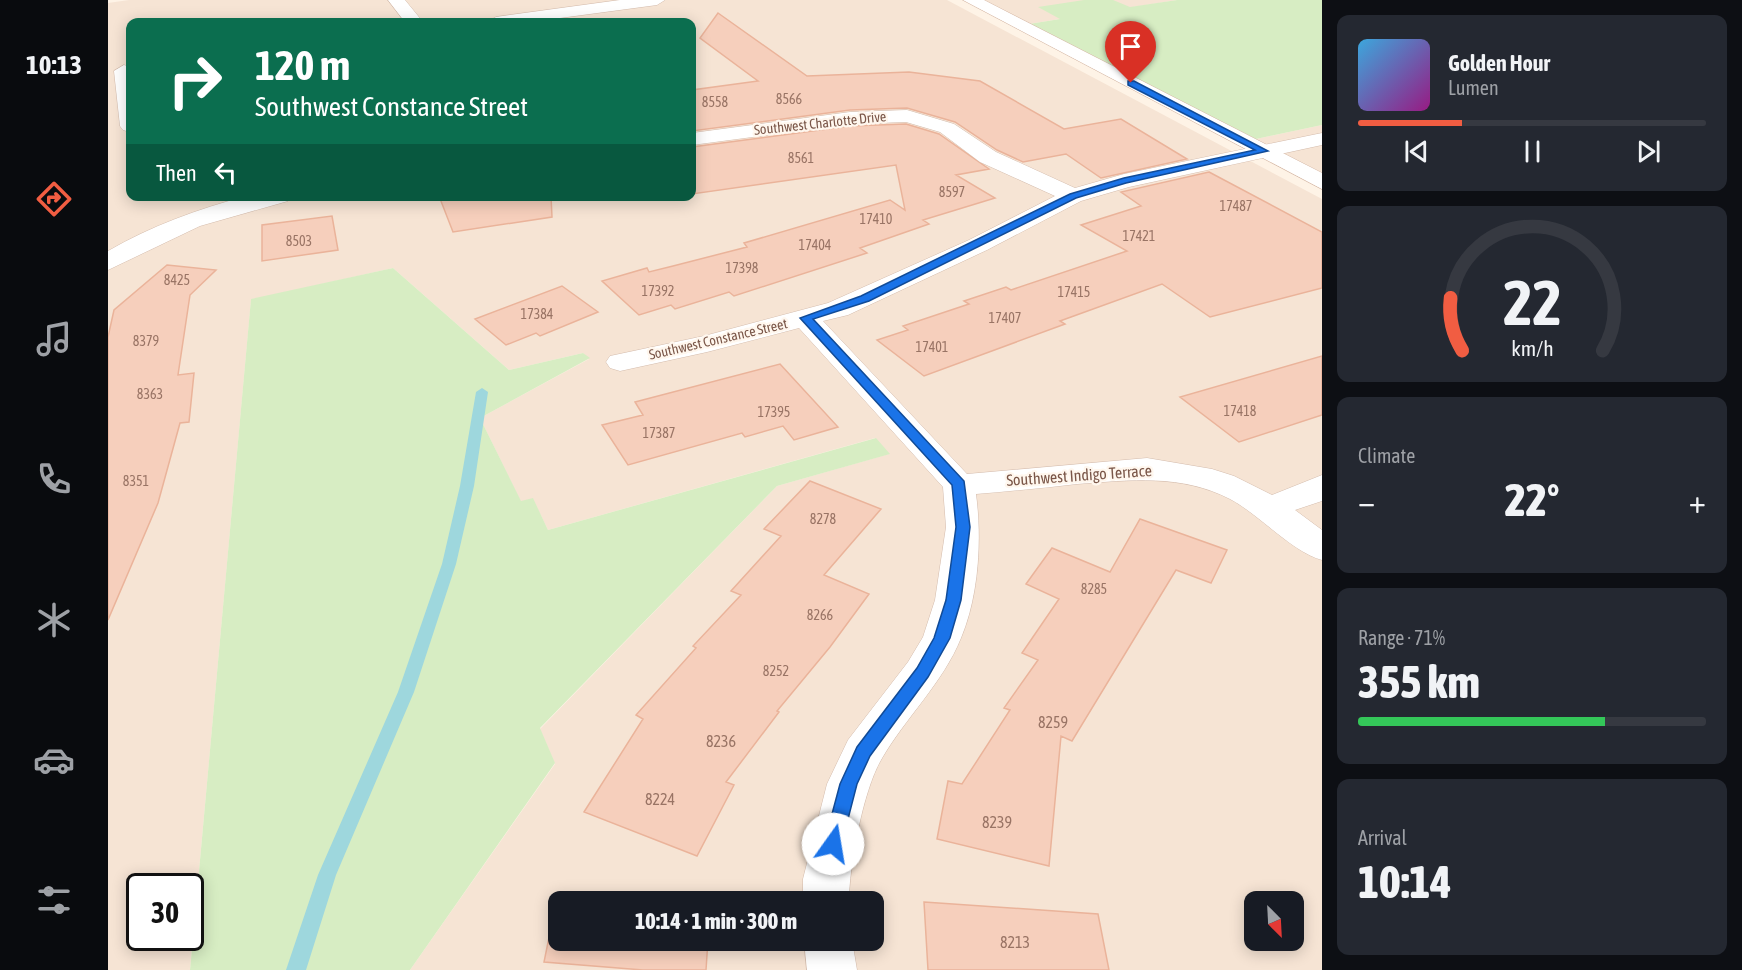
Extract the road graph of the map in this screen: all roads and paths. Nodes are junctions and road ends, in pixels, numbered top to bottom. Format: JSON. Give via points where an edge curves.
{"nodes":[{"id":1,"x":396,"y":0,"type":"edge"},
{"id":2,"x":657,"y":0,"type":"edge"},
{"id":3,"x":971,"y":0,"type":"edge"},
{"id":4,"x":614,"y":7,"type":"junction"},
{"id":5,"x":411,"y":18,"type":"edge"},
{"id":6,"x":527,"y":18,"type":"edge"},
{"id":7,"x":627,"y":18,"type":"edge"},
{"id":8,"x":124,"y":71,"type":"dead end"},
{"id":9,"x":126,"y":89,"type":"edge"},
{"id":10,"x":696,"y":138,"type":"edge"},
{"id":11,"x":1322,"y":139,"type":"edge"},
{"id":12,"x":1264,"y":151,"type":"junction"},
{"id":13,"x":1322,"y":182,"type":"edge"},
{"id":14,"x":1073,"y":196,"type":"junction"},
{"id":15,"x":261,"y":201,"type":"edge"},
{"id":16,"x":108,"y":262,"type":"edge"},
{"id":17,"x":805,"y":318,"type":"junction"},
{"id":18,"x":620,"y":362,"type":"dead end"},
{"id":19,"x":959,"y":484,"type":"junction"},
{"id":20,"x":1322,"y":485,"type":"edge"},
{"id":21,"x":1269,"y":507,"type":"junction"},
{"id":22,"x":1322,"y":548,"type":"edge"},
{"id":23,"x":827,"y":891,"type":"edge"},
{"id":24,"x":829,"y":951,"type":"edge"},
{"id":25,"x":832,"y":970,"type":"edge"}],
"edges":[{"from":1,"to":5,"type":"street"},
{"from":2,"to":4,"type":"street"},
{"from":3,"to":12,"type":"street"},
{"from":4,"to":6,"type":"street"},
{"from":4,"to":7,"type":"street"},
{"from":8,"to":9,"type":"street"},
{"from":10,"to":14,"type":"street","name":"Southwest Charlotte Drive","via":[[850,118],[907,116],[946,128],[988,157]]},
{"from":11,"to":12,"type":"street","name":"Southwest Constance Street"},
{"from":12,"to":13,"type":"street"},
{"from":12,"to":14,"type":"street","name":"Southwest Constance Street"},
{"from":14,"to":17,"type":"street","name":"Southwest Constance Street","via":[[865,298]]},
{"from":15,"to":16,"type":"street","via":[[199,217],[131,247]]},
{"from":17,"to":18,"type":"street","name":"Southwest Constance Street"},
{"from":17,"to":19,"type":"street"},
{"from":19,"to":21,"type":"street","name":"Southwest Indigo Terrace","via":[[1147,468],[1201,476],[1236,487]]},
{"from":19,"to":23,"type":"street","via":[[963,527],[960,562],[942,638],[863,752],[849,784],[828,869]]},
{"from":20,"to":21,"type":"street","via":[[1309,494]]},
{"from":21,"to":22,"type":"street","name":"Southwest Indigo Terrace"},
{"from":24,"to":25,"type":"street"}]}
